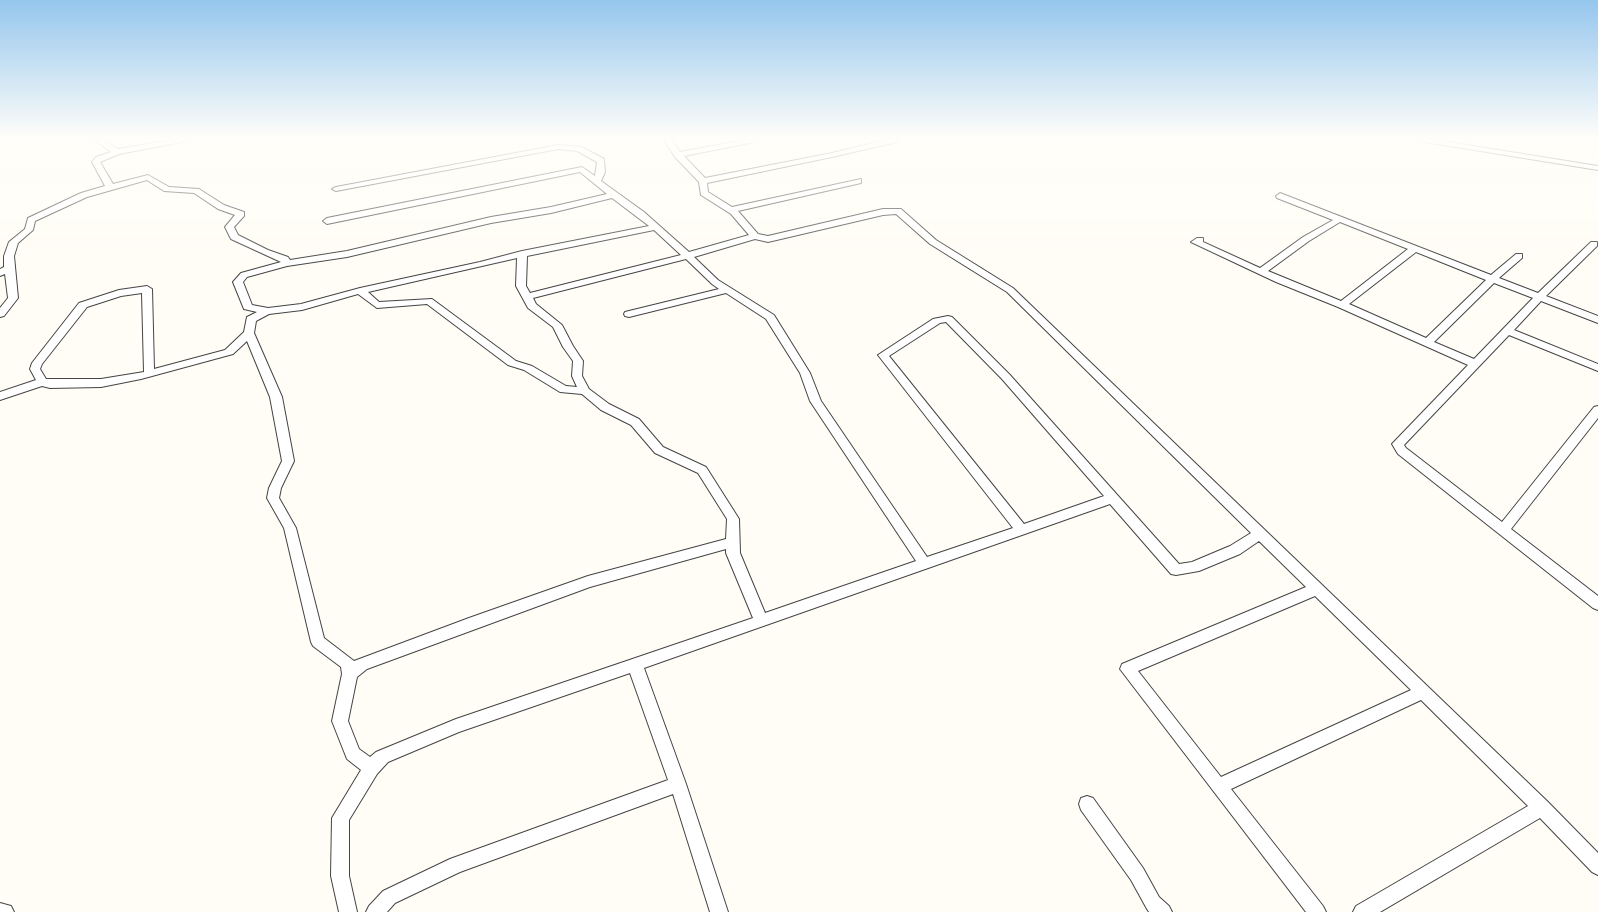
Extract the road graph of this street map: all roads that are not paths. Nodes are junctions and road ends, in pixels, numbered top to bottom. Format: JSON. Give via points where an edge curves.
{"nodes":[{"id":1,"x":107,"y":183,"type":"edge"},
{"id":2,"x":127,"y":183,"type":"edge"},
{"id":3,"x":158,"y":183,"type":"edge"},
{"id":4,"x":370,"y":183,"type":"edge"},
{"id":5,"x":516,"y":183,"type":"edge"},
{"id":6,"x":600,"y":183,"type":"edge"},
{"id":7,"x":703,"y":183,"type":"edge"},
{"id":8,"x":851,"y":183,"type":"edge"},
{"id":9,"x":110,"y":188,"type":"junction"},
{"id":10,"x":336,"y":189,"type":"dead end"},
{"id":11,"x":614,"y":195,"type":"junction"},
{"id":12,"x":1280,"y":196,"type":"dead end"},
{"id":13,"x":731,"y":210,"type":"junction"},
{"id":14,"x":1338,"y":220,"type":"junction"},
{"id":15,"x":327,"y":221,"type":"dead end"},
{"id":16,"x":655,"y":227,"type":"junction"},
{"id":17,"x":755,"y":236,"type":"junction"},
{"id":18,"x":1200,"y":240,"type":"dead end"},
{"id":19,"x":1594,"y":244,"type":"dead end"},
{"id":20,"x":1415,"y":248,"type":"junction"},
{"id":21,"x":522,"y":254,"type":"junction"},
{"id":22,"x":687,"y":256,"type":"junction"},
{"id":23,"x":1519,"y":256,"type":"dead end"},
{"id":24,"x":286,"y":263,"type":"junction"},
{"id":25,"x":4,"y":271,"type":"edge"},
{"id":26,"x":1262,"y":271,"type":"junction"},
{"id":27,"x":1492,"y":279,"type":"junction"},
{"id":28,"x":726,"y":290,"type":"junction"},
{"id":29,"x":360,"y":291,"type":"junction"},
{"id":30,"x":527,"y":297,"type":"junction"},
{"id":31,"x":1540,"y":297,"type":"junction"},
{"id":32,"x":1342,"y":305,"type":"junction"},
{"id":33,"x":268,"y":311,"type":"junction"},
{"id":34,"x":0,"y":314,"type":"edge"},
{"id":35,"x":629,"y":314,"type":"dead end"},
{"id":36,"x":1598,"y":320,"type":"edge"},
{"id":37,"x":1507,"y":330,"type":"junction"},
{"id":38,"x":249,"y":333,"type":"junction"},
{"id":39,"x":1428,"y":342,"type":"junction"},
{"id":40,"x":1475,"y":364,"type":"junction"},
{"id":41,"x":1598,"y":368,"type":"edge"},
{"id":42,"x":148,"y":374,"type":"junction"},
{"id":43,"x":42,"y":382,"type":"junction"},
{"id":44,"x":585,"y":391,"type":"junction"},
{"id":45,"x":0,"y":396,"type":"edge"},
{"id":46,"x":1598,"y":410,"type":"edge"},
{"id":47,"x":1112,"y":498,"type":"junction"},
{"id":48,"x":1021,"y":529,"type":"junction"},
{"id":49,"x":1504,"y":529,"type":"junction"},
{"id":50,"x":1260,"y":534,"type":"junction"},
{"id":51,"x":733,"y":542,"type":"junction"},
{"id":52,"x":924,"y":563,"type":"junction"},
{"id":53,"x":1317,"y":589,"type":"junction"},
{"id":54,"x":1598,"y":604,"type":"edge"},
{"id":55,"x":761,"y":620,"type":"junction"},
{"id":56,"x":635,"y":665,"type":"junction"},
{"id":57,"x":350,"y":674,"type":"junction"},
{"id":58,"x":1423,"y":692,"type":"junction"},
{"id":59,"x":371,"y":768,"type":"junction"},
{"id":60,"x":678,"y":784,"type":"junction"},
{"id":61,"x":1219,"y":786,"type":"junction"},
{"id":62,"x":1087,"y":804,"type":"dead end"},
{"id":63,"x":1542,"y":808,"type":"junction"},
{"id":64,"x":1598,"y":866,"type":"edge"},
{"id":65,"x":1,"y":912,"type":"edge"},
{"id":66,"x":5,"y":912,"type":"edge"},
{"id":67,"x":348,"y":912,"type":"edge"},
{"id":68,"x":375,"y":912,"type":"edge"},
{"id":69,"x":719,"y":912,"type":"edge"},
{"id":70,"x":1163,"y":912,"type":"edge"},
{"id":71,"x":1317,"y":912,"type":"edge"},
{"id":72,"x":1362,"y":912,"type":"edge"}],
"edges":[{"from":1,"to":9,"type":"street"},
{"from":2,"to":9,"type":"street"},
{"from":3,"to":24,"type":"street","via":[[167,189],[196,191],[221,207],[241,214],[229,227],[234,237],[285,259]]},
{"from":4,"to":10,"type":"street"},
{"from":5,"to":15,"type":"street"},
{"from":6,"to":11,"type":"street"},
{"from":7,"to":13,"type":"street","via":[[704,193]]},
{"from":8,"to":13,"type":"street"},
{"from":9,"to":25,"type":"street","via":[[84,195],[31,220],[28,230],[14,242]]},
{"from":11,"to":16,"type":"street"},
{"from":11,"to":24,"type":"street","via":[[551,210],[491,220],[347,254]]},
{"from":12,"to":14,"type":"street"},
{"from":13,"to":17,"type":"street"},
{"from":14,"to":20,"type":"street"},
{"from":14,"to":26,"type":"street","via":[[1306,239]]},
{"from":16,"to":21,"type":"street"},
{"from":16,"to":22,"type":"street"},
{"from":17,"to":22,"type":"street"},
{"from":17,"to":50,"type":"street","via":[[768,239],[883,212],[898,211],[933,242],[1010,290]]},
{"from":18,"to":26,"type":"street","via":[[1196,242]]},
{"from":19,"to":31,"type":"street"},
{"from":20,"to":27,"type":"street"},
{"from":20,"to":32,"type":"street"},
{"from":21,"to":29,"type":"street"},
{"from":21,"to":30,"type":"street","via":[[521,286]]},
{"from":22,"to":28,"type":"street"},
{"from":22,"to":30,"type":"street"},
{"from":23,"to":27,"type":"street"},
{"from":24,"to":33,"type":"street","via":[[244,275],[238,282],[248,307]]},
{"from":25,"to":34,"type":"street","via":[[13,298]]},
{"from":26,"to":32,"type":"street"},
{"from":27,"to":31,"type":"street"},
{"from":27,"to":39,"type":"street"},
{"from":28,"to":35,"type":"street"},
{"from":28,"to":52,"type":"street","via":[[770,317],[805,373],[816,401]]},
{"from":29,"to":33,"type":"street","via":[[302,307]]},
{"from":29,"to":44,"type":"street","via":[[377,305],[429,301],[512,363],[528,368],[564,388]]},
{"from":30,"to":44,"type":"street","via":[[532,306],[557,325],[578,361],[576,376]]},
{"from":31,"to":36,"type":"street"},
{"from":31,"to":37,"type":"street"},
{"from":32,"to":39,"type":"street"},
{"from":33,"to":38,"type":"street","via":[[251,319]]},
{"from":37,"to":40,"type":"street"},
{"from":37,"to":41,"type":"street"},
{"from":38,"to":42,"type":"street","via":[[229,352]]},
{"from":38,"to":57,"type":"street","via":[[276,397],[288,461],[273,498],[290,528],[318,642],[348,664]]},
{"from":39,"to":40,"type":"street"},
{"from":40,"to":49,"type":"street","via":[[1398,444],[1402,451]]},
{"from":42,"to":43,"type":"street","via":[[101,383]]},
{"from":42,"to":43,"type":"street","via":[[147,289],[142,289],[95,300],[79,309],[37,363],[35,369]]},
{"from":43,"to":45,"type":"street"},
{"from":44,"to":51,"type":"street","via":[[605,407],[635,422],[659,450],[702,470],[733,519]]},
{"from":46,"to":49,"type":"street"},
{"from":47,"to":48,"type":"street"},
{"from":47,"to":48,"type":"street","via":[[1006,377],[948,319],[938,321],[883,355]]},
{"from":47,"to":50,"type":"street","via":[[1176,570],[1194,567],[1235,550]]},
{"from":48,"to":52,"type":"street"},
{"from":49,"to":54,"type":"street"},
{"from":50,"to":53,"type":"street"},
{"from":51,"to":55,"type":"street","via":[[732,553]]},
{"from":51,"to":57,"type":"street","via":[[588,582],[362,664]]},
{"from":52,"to":55,"type":"street"},
{"from":53,"to":58,"type":"street"},
{"from":53,"to":61,"type":"street","via":[[1127,669]]},
{"from":55,"to":56,"type":"street"},
{"from":56,"to":59,"type":"street","via":[[456,726],[382,757]]},
{"from":56,"to":60,"type":"street"},
{"from":57,"to":59,"type":"street","via":[[340,721],[353,754]]},
{"from":58,"to":61,"type":"street"},
{"from":58,"to":63,"type":"street"},
{"from":59,"to":67,"type":"street","via":[[340,818],[340,876]]},
{"from":60,"to":68,"type":"street","via":[[456,865],[388,897]]},
{"from":60,"to":69,"type":"street"},
{"from":61,"to":71,"type":"street"},
{"from":62,"to":70,"type":"street","via":[[1137,874],[1154,903]]},
{"from":63,"to":64,"type":"street"},
{"from":63,"to":72,"type":"street"},
{"from":65,"to":66,"type":"street"}]}
